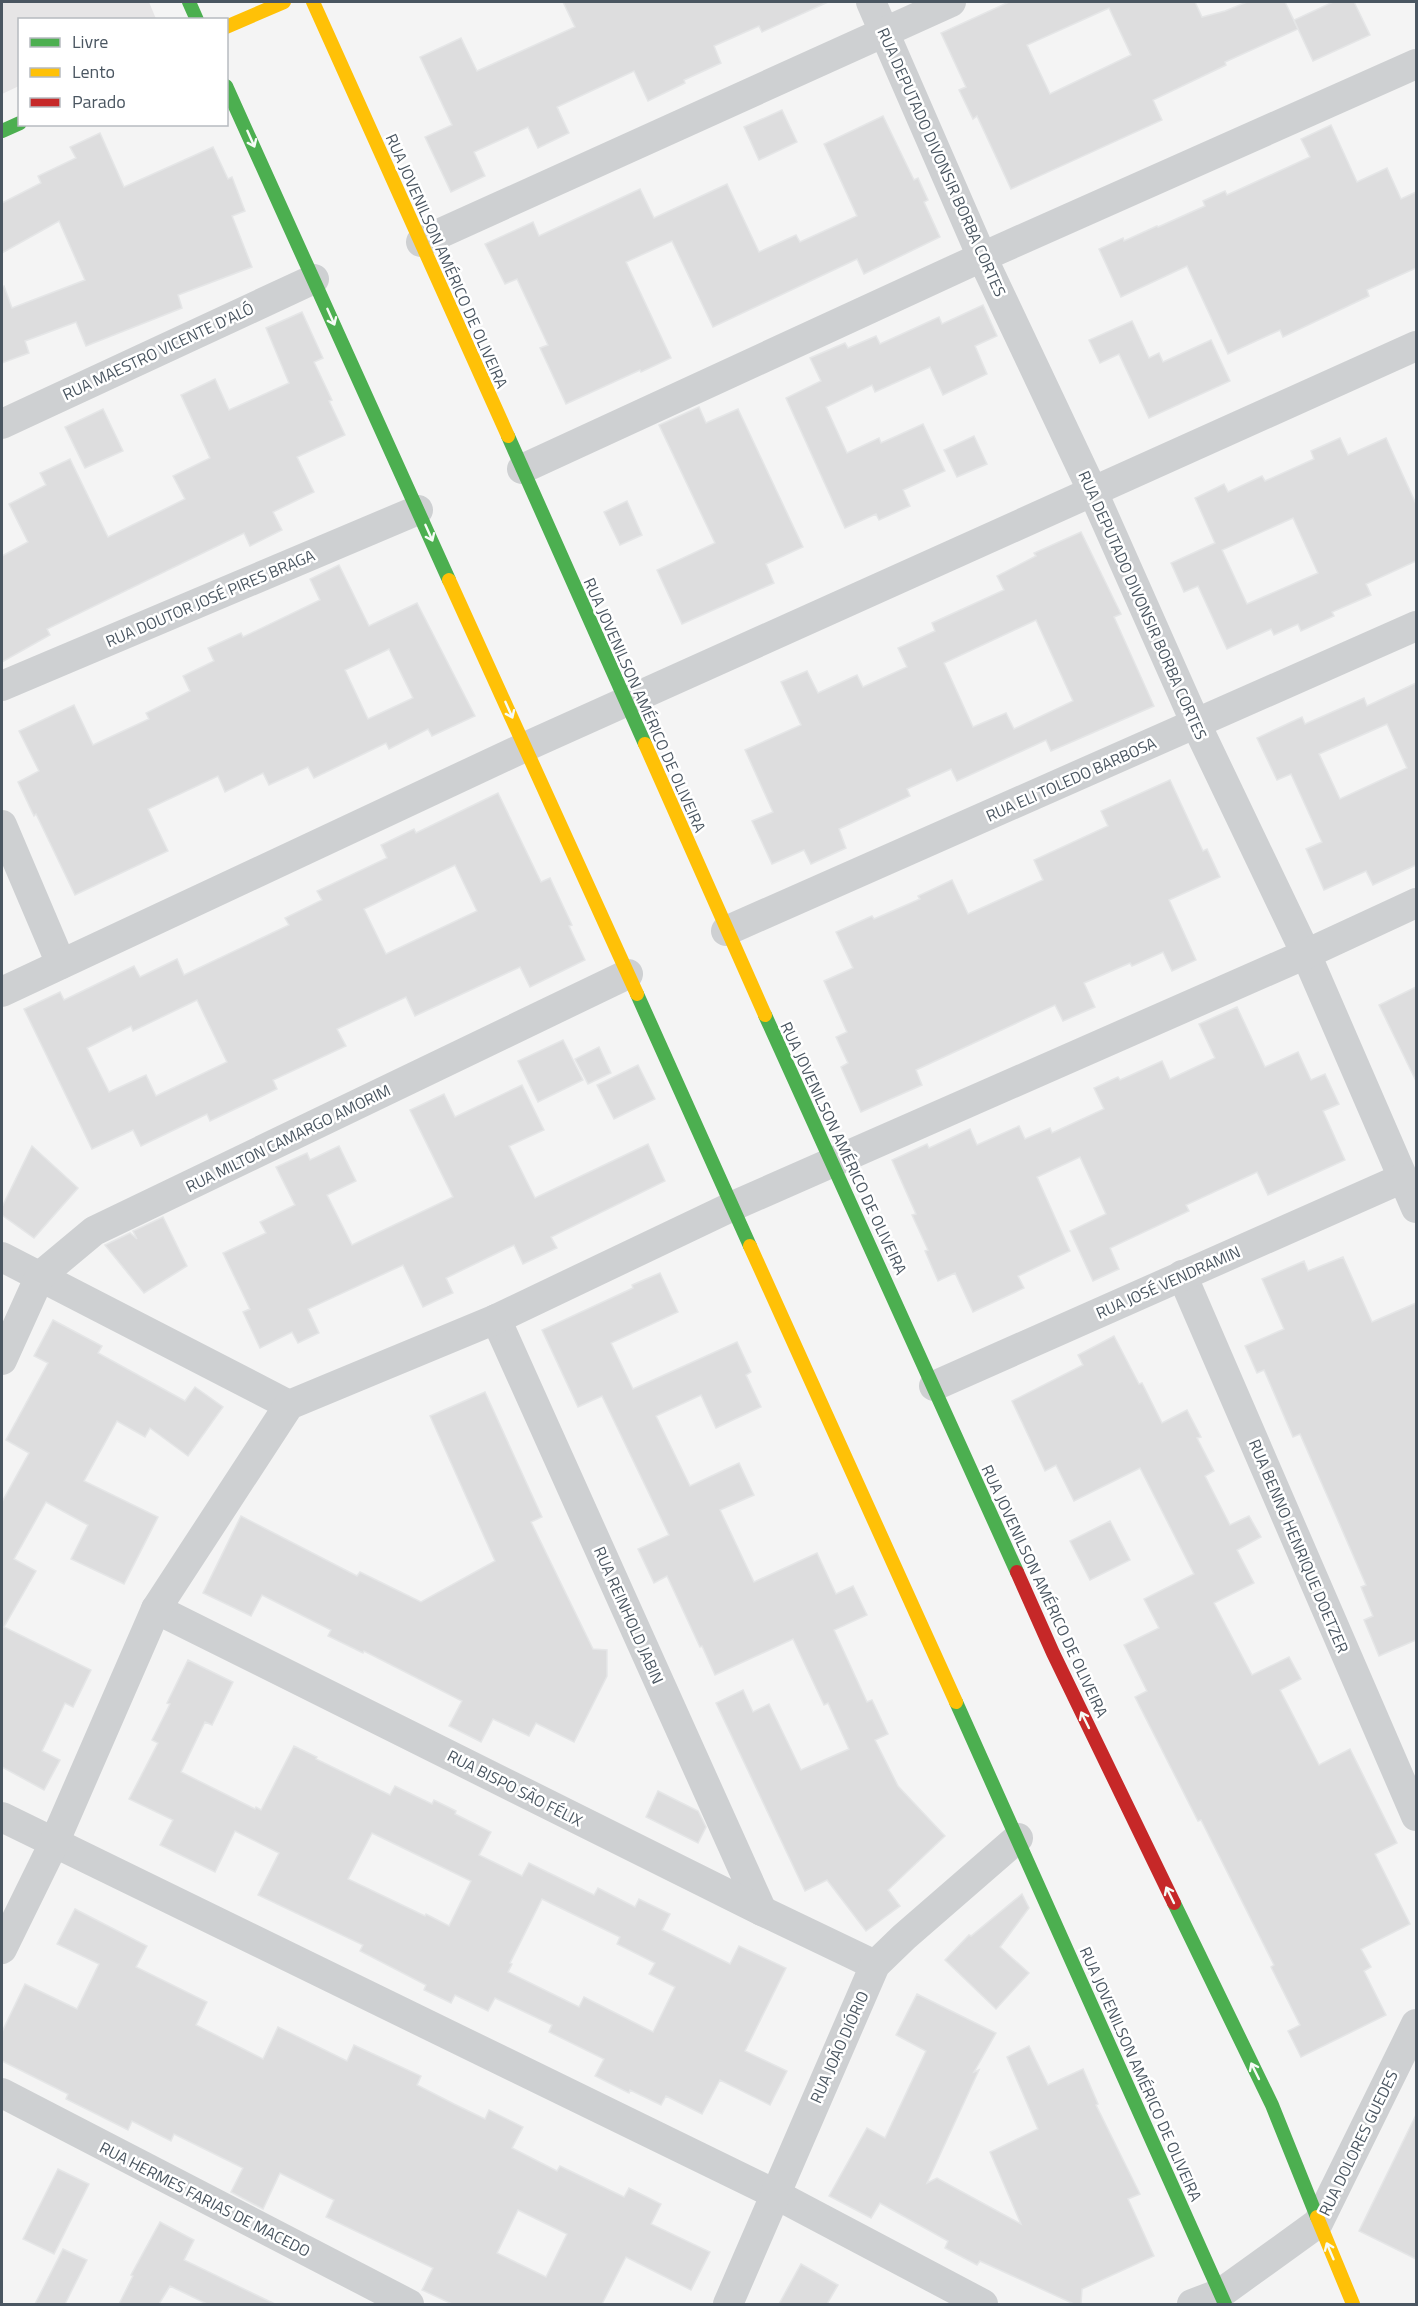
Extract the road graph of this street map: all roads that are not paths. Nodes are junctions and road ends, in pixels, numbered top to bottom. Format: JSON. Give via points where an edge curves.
{"nodes":[{"id":1,"x":189,"y":2,"type":"edge"},
{"id":2,"x":284,"y":2,"type":"edge"},
{"id":3,"x":313,"y":2,"type":"edge"},
{"id":4,"x":871,"y":2,"type":"edge"},
{"id":5,"x":951,"y":2,"type":"edge"},
{"id":6,"x":196,"y":18,"type":"edge"},
{"id":7,"x":228,"y":26,"type":"edge"},
{"id":8,"x":885,"y":33,"type":"junction"},
{"id":9,"x":1416,"y":64,"type":"edge"},
{"id":10,"x":228,"y":90,"type":"edge"},
{"id":11,"x":18,"y":124,"type":"edge"},
{"id":12,"x":2,"y":131,"type":"edge"},
{"id":13,"x":421,"y":242,"type":"junction"},
{"id":14,"x":982,"y":257,"type":"junction"},
{"id":15,"x":314,"y":279,"type":"junction"},
{"id":16,"x":1416,"y":346,"type":"edge"},
{"id":17,"x":2,"y":424,"type":"edge"},
{"id":18,"x":522,"y":469,"type":"junction"},
{"id":19,"x":1093,"y":492,"type":"junction"},
{"id":20,"x":418,"y":510,"type":"junction"},
{"id":21,"x":1416,"y":626,"type":"edge"},
{"id":22,"x":2,"y":686,"type":"edge"},
{"id":23,"x":626,"y":701,"type":"junction"},
{"id":24,"x":1196,"y":724,"type":"junction"},
{"id":25,"x":525,"y":747,"type":"junction"},
{"id":26,"x":2,"y":825,"type":"edge"},
{"id":27,"x":1416,"y":903,"type":"edge"},
{"id":28,"x":726,"y":931,"type":"junction"},
{"id":29,"x":1306,"y":954,"type":"junction"},
{"id":30,"x":61,"y":964,"type":"junction"},
{"id":31,"x":628,"y":974,"type":"junction"},
{"id":32,"x":2,"y":992,"type":"edge"},
{"id":33,"x":833,"y":1162,"type":"junction"},
{"id":34,"x":1403,"y":1178,"type":"junction"},
{"id":35,"x":733,"y":1206,"type":"junction"},
{"id":36,"x":1416,"y":1208,"type":"edge"},
{"id":37,"x":2,"y":1257,"type":"edge"},
{"id":38,"x":1182,"y":1275,"type":"junction"},
{"id":39,"x":40,"y":1276,"type":"junction"},
{"id":40,"x":496,"y":1319,"type":"junction"},
{"id":41,"x":2,"y":1360,"type":"edge"},
{"id":42,"x":934,"y":1386,"type":"junction"},
{"id":43,"x":289,"y":1405,"type":"junction"},
{"id":44,"x":156,"y":1609,"type":"junction"},
{"id":45,"x":1416,"y":1816,"type":"edge"},
{"id":46,"x":2,"y":1817,"type":"edge"},
{"id":47,"x":1018,"y":1838,"type":"junction"},
{"id":48,"x":54,"y":1843,"type":"junction"},
{"id":49,"x":762,"y":1911,"type":"junction"},
{"id":50,"x":2,"y":1949,"type":"edge"},
{"id":51,"x":875,"y":1965,"type":"junction"},
{"id":52,"x":1416,"y":2024,"type":"edge"},
{"id":53,"x":2,"y":2093,"type":"edge"},
{"id":54,"x":775,"y":2193,"type":"junction"},
{"id":55,"x":1318,"y":2223,"type":"junction"},
{"id":56,"x":1223,"y":2299,"type":"edge"},
{"id":57,"x":410,"y":2304,"type":"edge"},
{"id":58,"x":728,"y":2304,"type":"edge"},
{"id":59,"x":983,"y":2304,"type":"edge"},
{"id":60,"x":1192,"y":2304,"type":"edge"},
{"id":61,"x":1353,"y":2304,"type":"edge"}],
"edges":[{"from":1,"to":6,"type":"main road"},
{"from":2,"to":7,"type":"main road"},
{"from":3,"to":13,"type":"main road","name":"RUA JOVENILSON AMÉRICO DE OLIVEIRA"},
{"from":4,"to":8,"type":"street","name":"RUA DEPUTADO DIVONSIR BORBA CORTES"},
{"from":5,"to":8,"type":"street"},
{"from":8,"to":13,"type":"street"},
{"from":8,"to":14,"type":"street","name":"RUA DEPUTADO DIVONSIR BORBA CORTES"},
{"from":9,"to":14,"type":"street"},
{"from":10,"to":15,"type":"main road","name":"RUA JOVENILSON AMÉRICO DE OLIVEIRA","one_way":true},
{"from":11,"to":12,"type":"main road"},
{"from":13,"to":18,"type":"main road","name":"RUA JOVENILSON AMÉRICO DE OLIVEIRA"},
{"from":14,"to":18,"type":"street"},
{"from":14,"to":19,"type":"street","name":"RUA DEPUTADO DIVONSIR BORBA CORTES"},
{"from":15,"to":17,"type":"street","name":"RUA MAESTRO VICENTE D'ALÓ"},
{"from":15,"to":20,"type":"main road","name":"RUA JOVENILSON AMÉRICO DE OLIVEIRA","one_way":true},
{"from":16,"to":19,"type":"street"},
{"from":18,"to":23,"type":"main road","name":"RUA JOVENILSON AMÉRICO DE OLIVEIRA"},
{"from":19,"to":23,"type":"street"},
{"from":19,"to":24,"type":"street","name":"RUA DEPUTADO DIVONSIR BORBA CORTES"},
{"from":20,"to":22,"type":"street","name":"RUA DOUTOR JOSÉ PIRES BRAGA"},
{"from":20,"to":25,"type":"main road","name":"RUA JOVENILSON AMÉRICO DE OLIVEIRA","one_way":true},
{"from":21,"to":24,"type":"street","name":"RUA ELI TOLEDO BARBOSA"},
{"from":23,"to":25,"type":"street"},
{"from":23,"to":28,"type":"main road","name":"RUA JOVENILSON AMÉRICO DE OLIVEIRA"},
{"from":24,"to":28,"type":"street","name":"RUA ELI TOLEDO BARBOSA"},
{"from":24,"to":29,"type":"street","name":"RUA DEPUTADO DIVONSIR BORBA CORTES"},
{"from":25,"to":30,"type":"street"},
{"from":25,"to":31,"type":"main road","name":"RUA JOVENILSON AMÉRICO DE OLIVEIRA"},
{"from":26,"to":30,"type":"street"},
{"from":27,"to":29,"type":"street"},
{"from":28,"to":33,"type":"main road","name":"RUA JOVENILSON AMÉRICO DE OLIVEIRA"},
{"from":29,"to":33,"type":"street"},
{"from":29,"to":34,"type":"street","name":"RUA DEPUTADO DIVONSIR BORBA CORTES"},
{"from":30,"to":32,"type":"street"},
{"from":31,"to":35,"type":"main road","name":"RUA JOVENILSON AMÉRICO DE OLIVEIRA"},
{"from":31,"to":39,"type":"street","name":"RUA MILTON CAMARGO AMORIM","via":[[94,1231]]},
{"from":33,"to":35,"type":"street"},
{"from":33,"to":42,"type":"main road","name":"RUA JOVENILSON AMÉRICO DE OLIVEIRA"},
{"from":34,"to":36,"type":"street","name":"RUA DEPUTADO DIVONSIR BORBA CORTES"},
{"from":34,"to":38,"type":"street","name":"RUA JOSÉ VENDRAMIN"},
{"from":35,"to":40,"type":"street"},
{"from":35,"to":47,"type":"main road","name":"RUA JOVENILSON AMÉRICO DE OLIVEIRA"},
{"from":37,"to":39,"type":"street"},
{"from":38,"to":42,"type":"street","name":"RUA JOSÉ VENDRAMIN"},
{"from":38,"to":45,"type":"street","name":"RUA BENNO HENRIQUE DOETZER"},
{"from":39,"to":41,"type":"street","name":"RUA MILTON CAMARGO AMORIM"},
{"from":39,"to":43,"type":"street"},
{"from":40,"to":43,"type":"street"},
{"from":40,"to":49,"type":"street","name":"RUA REINHOLD JABIN"},
{"from":55,"to":42,"type":"main road","name":"RUA JOVENILSON AMÉRICO DE OLIVEIRA","one_way":true,"via":[[1272,2105],[1053,1653]]},
{"from":43,"to":44,"type":"street"},
{"from":44,"to":48,"type":"street"},
{"from":44,"to":49,"type":"street","name":"RUA BISPO SÃO FÉLIX"},
{"from":46,"to":48,"type":"street"},
{"from":47,"to":51,"type":"street","name":"RUA JOÃO DIÓRIO"},
{"from":47,"to":56,"type":"main road","name":"RUA JOVENILSON AMÉRICO DE OLIVEIRA"},
{"from":48,"to":50,"type":"street"},
{"from":48,"to":54,"type":"street"},
{"from":49,"to":51,"type":"street","name":"RUA BISPO SÃO FÉLIX"},
{"from":51,"to":54,"type":"street","name":"RUA JOÃO DIÓRIO"},
{"from":52,"to":55,"type":"street","name":"RUA DOLORES GUEDES"},
{"from":53,"to":57,"type":"street","name":"RUA HERMES FARIAS DE MACEDO"},
{"from":54,"to":58,"type":"street","name":"RUA JOÃO DIÓRIO"},
{"from":54,"to":59,"type":"street"},
{"from":55,"to":56,"type":"street","name":"RUA DOLORES GUEDES"},
{"from":61,"to":55,"type":"main road","name":"RUA JOVENILSON AMÉRICO DE OLIVEIRA","one_way":true},
{"from":56,"to":60,"type":"street","name":"RUA DOLORES GUEDES"}]}
